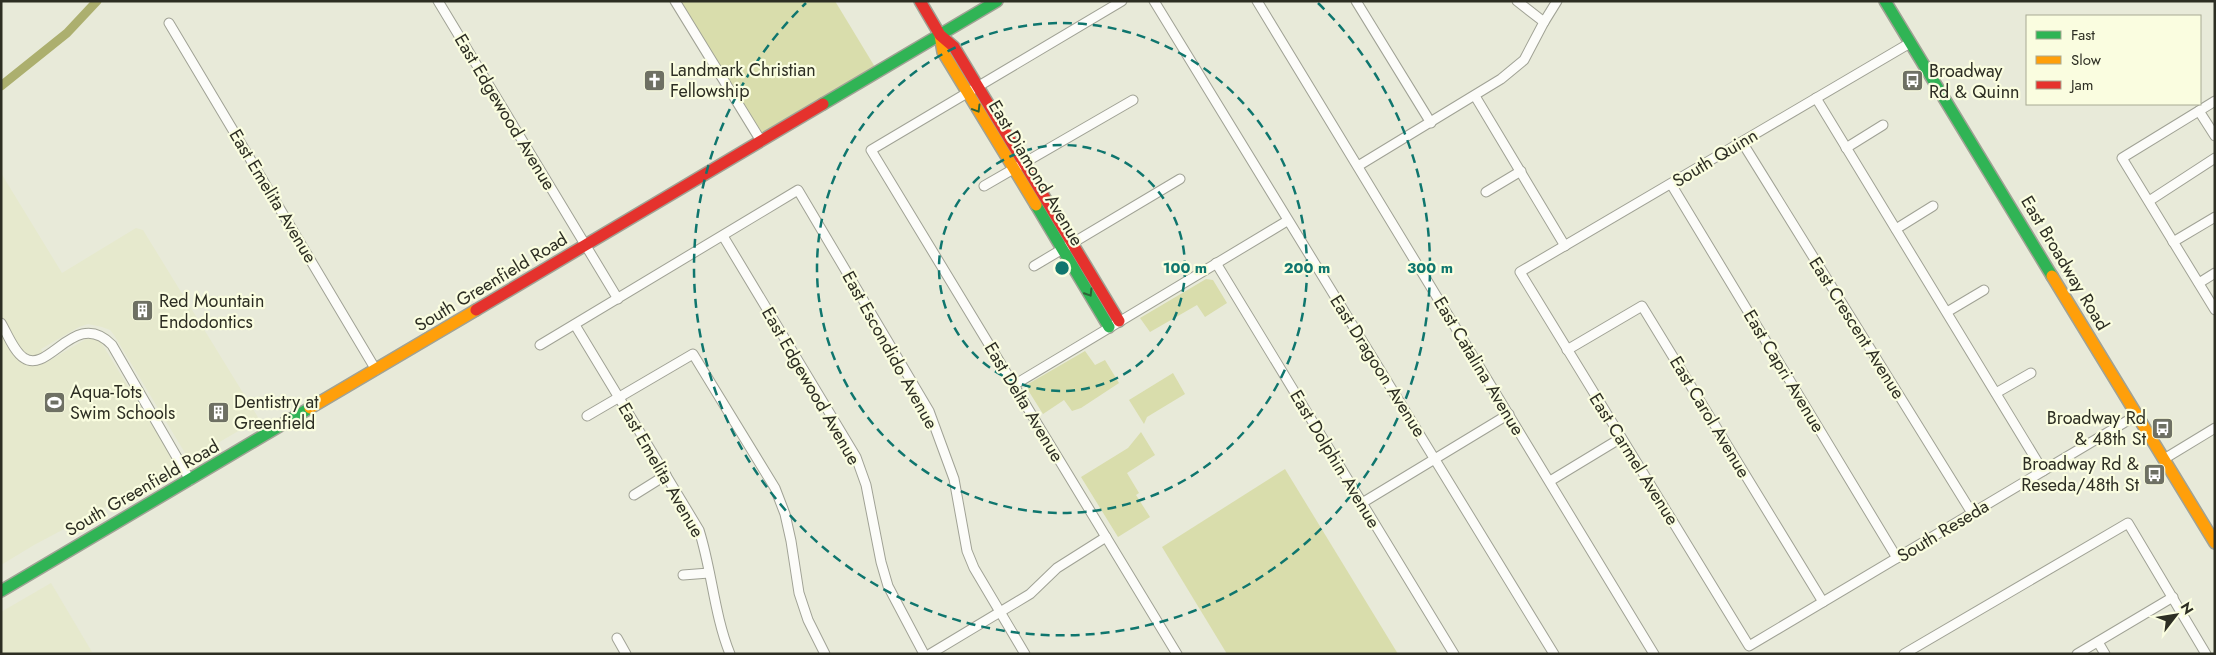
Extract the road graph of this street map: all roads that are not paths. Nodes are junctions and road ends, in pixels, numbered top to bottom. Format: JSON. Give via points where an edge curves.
{"nodes":[{"id":1,"x":438,"y":1,"type":"edge"},
{"id":2,"x":675,"y":1,"type":"edge"},
{"id":3,"x":920,"y":1,"type":"edge"},
{"id":4,"x":997,"y":1,"type":"edge"},
{"id":5,"x":1122,"y":1,"type":"edge"},
{"id":6,"x":1154,"y":1,"type":"edge"},
{"id":7,"x":1257,"y":1,"type":"edge"},
{"id":8,"x":1356,"y":1,"type":"edge"},
{"id":9,"x":1517,"y":1,"type":"edge"},
{"id":10,"x":1557,"y":1,"type":"edge"},
{"id":11,"x":1885,"y":1,"type":"edge"},
{"id":12,"x":1544,"y":22,"type":"junction"},
{"id":13,"x":169,"y":23,"type":"dead end"},
{"id":14,"x":940,"y":35,"type":"junction"},
{"id":15,"x":1910,"y":43,"type":"junction"},
{"id":16,"x":978,"y":86,"type":"junction"},
{"id":17,"x":967,"y":92,"type":"junction"},
{"id":18,"x":1475,"y":96,"type":"junction"},
{"id":19,"x":1816,"y":98,"type":"junction"},
{"id":20,"x":1132,"y":100,"type":"dead end"},
{"id":21,"x":2215,"y":102,"type":"edge"},
{"id":22,"x":2199,"y":111,"type":"junction"},
{"id":23,"x":1431,"y":123,"type":"junction"},
{"id":24,"x":1883,"y":125,"type":"dead end"},
{"id":25,"x":2215,"y":136,"type":"edge"},
{"id":26,"x":761,"y":141,"type":"junction"},
{"id":27,"x":1742,"y":142,"type":"junction"},
{"id":28,"x":1846,"y":148,"type":"junction"},
{"id":29,"x":2215,"y":158,"type":"edge"},
{"id":30,"x":1024,"y":162,"type":"junction"},
{"id":31,"x":1358,"y":166,"type":"junction"},
{"id":32,"x":1013,"y":169,"type":"junction"},
{"id":33,"x":1520,"y":171,"type":"junction"},
{"id":34,"x":1180,"y":179,"type":"dead end"},
{"id":35,"x":1671,"y":184,"type":"junction"},
{"id":36,"x":984,"y":186,"type":"dead end"},
{"id":37,"x":1486,"y":192,"type":"dead end"},
{"id":38,"x":2149,"y":201,"type":"junction"},
{"id":39,"x":1932,"y":206,"type":"dead end"},
{"id":40,"x":2215,"y":217,"type":"edge"},
{"id":41,"x":1287,"y":221,"type":"junction"},
{"id":42,"x":1896,"y":229,"type":"junction"},
{"id":43,"x":722,"y":236,"type":"junction"},
{"id":44,"x":2173,"y":242,"type":"junction"},
{"id":45,"x":1072,"y":243,"type":"junction"},
{"id":46,"x":586,"y":246,"type":"junction"},
{"id":47,"x":1565,"y":246,"type":"junction"},
{"id":48,"x":1062,"y":249,"type":"junction"},
{"id":49,"x":1216,"y":263,"type":"junction"},
{"id":50,"x":1034,"y":266,"type":"dead end"},
{"id":51,"x":1520,"y":272,"type":"joint"},
{"id":52,"x":2215,"y":273,"type":"edge"},
{"id":53,"x":2198,"y":283,"type":"junction"},
{"id":54,"x":1984,"y":290,"type":"dead end"},
{"id":55,"x":618,"y":299,"type":"junction"},
{"id":56,"x":2215,"y":310,"type":"edge"},
{"id":57,"x":1947,"y":312,"type":"junction"},
{"id":58,"x":1,"y":323,"type":"edge"},
{"id":59,"x":1114,"y":324,"type":"junction"},
{"id":60,"x":575,"y":325,"type":"junction"},
{"id":61,"x":540,"y":345,"type":"dead end"},
{"id":62,"x":1567,"y":350,"type":"junction"},
{"id":63,"x":376,"y":370,"type":"junction"},
{"id":64,"x":2031,"y":373,"type":"dead end"},
{"id":65,"x":1014,"y":384,"type":"junction"},
{"id":66,"x":1996,"y":393,"type":"junction"},
{"id":67,"x":619,"y":398,"type":"junction"},
{"id":68,"x":1509,"y":414,"type":"junction"},
{"id":69,"x":2137,"y":415,"type":"junction"},
{"id":70,"x":587,"y":416,"type":"dead end"},
{"id":71,"x":2215,"y":428,"type":"edge"},
{"id":72,"x":1621,"y":438,"type":"junction"},
{"id":73,"x":1435,"y":458,"type":"junction"},
{"id":74,"x":2164,"y":459,"type":"junction"},
{"id":75,"x":2043,"y":471,"type":"junction"},
{"id":76,"x":666,"y":475,"type":"junction"},
{"id":77,"x":190,"y":480,"type":"junction"},
{"id":78,"x":1550,"y":482,"type":"junction"},
{"id":79,"x":634,"y":494,"type":"dead end"},
{"id":80,"x":1362,"y":502,"type":"junction"},
{"id":81,"x":1972,"y":513,"type":"junction"},
{"id":82,"x":1106,"y":537,"type":"junction"},
{"id":83,"x":2215,"y":543,"type":"edge"},
{"id":84,"x":1897,"y":558,"type":"junction"},
{"id":85,"x":709,"y":573,"type":"junction"},
{"id":86,"x":683,"y":575,"type":"dead end"},
{"id":87,"x":1,"y":591,"type":"edge"},
{"id":88,"x":2173,"y":598,"type":"junction"},
{"id":89,"x":1823,"y":602,"type":"junction"},
{"id":90,"x":1001,"y":612,"type":"junction"},
{"id":91,"x":617,"y":638,"type":"dead end"},
{"id":92,"x":2098,"y":642,"type":"junction"},
{"id":93,"x":1749,"y":646,"type":"joint"},
{"id":94,"x":626,"y":654,"type":"edge"},
{"id":95,"x":730,"y":654,"type":"edge"},
{"id":96,"x":825,"y":654,"type":"edge"},
{"id":97,"x":924,"y":654,"type":"edge"},
{"id":98,"x":930,"y":654,"type":"edge"},
{"id":99,"x":1025,"y":654,"type":"edge"},
{"id":100,"x":1177,"y":654,"type":"edge"},
{"id":101,"x":1454,"y":654,"type":"edge"},
{"id":102,"x":1554,"y":654,"type":"edge"},
{"id":103,"x":1654,"y":654,"type":"edge"},
{"id":104,"x":1904,"y":654,"type":"edge"},
{"id":105,"x":2077,"y":654,"type":"edge"},
{"id":106,"x":2105,"y":654,"type":"edge"},
{"id":107,"x":2206,"y":654,"type":"edge"}],
"edges":[{"from":1,"to":46,"type":"street","name":"East Edgewood Avenue"},
{"from":2,"to":26,"type":"street"},
{"from":3,"to":14,"type":"main road","name":"East Diamond Avenue"},
{"from":4,"to":14,"type":"main road","name":"South Greenfield Road"},
{"from":5,"to":16,"type":"street"},
{"from":6,"to":41,"type":"street","name":"East Dragoon Avenue"},
{"from":7,"to":31,"type":"street","name":"East Catalina Avenue"},
{"from":8,"to":23,"type":"street"},
{"from":9,"to":12,"type":"street"},
{"from":10,"to":12,"type":"street"},
{"from":11,"to":15,"type":"main road","name":"East Broadway Road"},
{"from":12,"to":18,"type":"street","via":[[1524,60]]},
{"from":13,"to":63,"type":"street","name":"East Emelita Avenue"},
{"from":14,"to":16,"type":"main road","name":"East Diamond Avenue","via":[[954,47]]},
{"from":14,"to":17,"type":"main road","name":"East Diamond Avenue","via":[[944,52]]},
{"from":14,"to":26,"type":"main road","name":"South Greenfield Road"},
{"from":15,"to":19,"type":"street","name":"South Quinn"},
{"from":15,"to":69,"type":"main road","name":"East Broadway Road"},
{"from":16,"to":17,"type":"street"},
{"from":16,"to":30,"type":"main road","name":"East Diamond Avenue"},
{"from":17,"to":32,"type":"main road","name":"East Diamond Avenue","one_way":true},
{"from":17,"to":65,"type":"street","name":"East Delta Avenue","via":[[871,150]]},
{"from":18,"to":23,"type":"street"},
{"from":18,"to":33,"type":"street"},
{"from":19,"to":27,"type":"street","name":"South Quinn"},
{"from":19,"to":28,"type":"street"},
{"from":20,"to":30,"type":"street"},
{"from":21,"to":22,"type":"street"},
{"from":22,"to":25,"type":"street"},
{"from":22,"to":38,"type":"street","via":[[2122,158]]},
{"from":23,"to":31,"type":"street"},
{"from":24,"to":28,"type":"street"},
{"from":26,"to":46,"type":"main road","name":"South Greenfield Road"},
{"from":27,"to":35,"type":"street","name":"South Quinn"},
{"from":27,"to":81,"type":"street","name":"East Crescent Avenue"},
{"from":28,"to":42,"type":"street"},
{"from":29,"to":38,"type":"street"},
{"from":30,"to":32,"type":"street"},
{"from":30,"to":45,"type":"main road","name":"East Diamond Avenue"},
{"from":31,"to":68,"type":"street","name":"East Catalina Avenue"},
{"from":32,"to":36,"type":"street"},
{"from":32,"to":48,"type":"main road","name":"East Diamond Avenue"},
{"from":33,"to":37,"type":"street"},
{"from":33,"to":47,"type":"street"},
{"from":34,"to":45,"type":"street"},
{"from":35,"to":47,"type":"street","name":"South Quinn"},
{"from":35,"to":84,"type":"street","name":"East Capri Avenue"},
{"from":38,"to":44,"type":"street"},
{"from":39,"to":42,"type":"street"},
{"from":40,"to":44,"type":"street"},
{"from":41,"to":49,"type":"street"},
{"from":41,"to":73,"type":"street","name":"East Dragoon Avenue"},
{"from":42,"to":57,"type":"street"},
{"from":43,"to":55,"type":"street"},
{"from":43,"to":90,"type":"street","name":"East Escondido Avenue","via":[[798,190],[928,411],[954,479],[967,551]]},
{"from":43,"to":97,"type":"street","name":"East Edgewood Avenue","via":[[856,457],[866,485],[888,586]]},
{"from":44,"to":53,"type":"street"},
{"from":45,"to":48,"type":"street"},
{"from":45,"to":59,"type":"main road","name":"East Diamond Avenue"},
{"from":46,"to":55,"type":"street","name":"East Edgewood Avenue"},
{"from":46,"to":63,"type":"main road","name":"South Greenfield Road"},
{"from":47,"to":51,"type":"street","name":"South Quinn"},
{"from":48,"to":50,"type":"street"},
{"from":48,"to":59,"type":"main road","name":"East Diamond Avenue","one_way":true},
{"from":49,"to":59,"type":"street"},
{"from":49,"to":80,"type":"street","name":"East Dolphin Avenue"},
{"from":51,"to":62,"type":"street","name":"East Carmel Avenue"},
{"from":52,"to":53,"type":"street"},
{"from":53,"to":56,"type":"street"},
{"from":54,"to":57,"type":"street"},
{"from":55,"to":60,"type":"street"},
{"from":57,"to":66,"type":"street"},
{"from":58,"to":77,"type":"street","via":[[22,357],[28,360],[39,360],[81,334],[104,337],[112,345]]},
{"from":59,"to":65,"type":"street"},
{"from":60,"to":61,"type":"street"},
{"from":60,"to":67,"type":"street","name":"East Emelita Avenue"},
{"from":62,"to":72,"type":"street","name":"East Carmel Avenue"},
{"from":62,"to":89,"type":"street","name":"East Carol Avenue","via":[[1642,306]]},
{"from":63,"to":77,"type":"main road","name":"South Greenfield Road"},
{"from":64,"to":66,"type":"street"},
{"from":65,"to":82,"type":"street","name":"East Delta Avenue"},
{"from":66,"to":75,"type":"street"},
{"from":67,"to":70,"type":"street"},
{"from":67,"to":76,"type":"street","name":"East Emelita Avenue"},
{"from":67,"to":96,"type":"street","via":[[693,354],[775,488],[785,514],[799,593]]},
{"from":68,"to":73,"type":"street"},
{"from":68,"to":78,"type":"street","name":"East Catalina Avenue"},
{"from":69,"to":74,"type":"main road","name":"East Broadway Road"},
{"from":69,"to":75,"type":"street","name":"South Reseda"},
{"from":71,"to":74,"type":"street"},
{"from":72,"to":78,"type":"street"},
{"from":72,"to":93,"type":"street","name":"East Carmel Avenue"},
{"from":73,"to":80,"type":"street"},
{"from":73,"to":102,"type":"street","name":"East Dragoon Avenue"},
{"from":74,"to":83,"type":"main road","name":"East Broadway Road"},
{"from":75,"to":81,"type":"street","name":"South Reseda"},
{"from":76,"to":79,"type":"street"},
{"from":76,"to":85,"type":"street","name":"East Emelita Avenue","via":[[699,530]]},
{"from":77,"to":87,"type":"main road","name":"South Greenfield Road"},
{"from":78,"to":103,"type":"street","name":"East Catalina Avenue"},
{"from":80,"to":101,"type":"street","name":"East Dolphin Avenue"},
{"from":81,"to":84,"type":"street","name":"South Reseda"},
{"from":82,"to":90,"type":"street","via":[[1057,568],[1038,588]]},
{"from":82,"to":100,"type":"street","name":"East Delta Avenue"},
{"from":84,"to":89,"type":"street","name":"South Reseda"},
{"from":85,"to":86,"type":"street"},
{"from":85,"to":95,"type":"street","name":"East Emelita Avenue"},
{"from":88,"to":92,"type":"street"},
{"from":88,"to":104,"type":"street","via":[[2128,523]]},
{"from":88,"to":107,"type":"street"},
{"from":89,"to":93,"type":"street","name":"South Reseda"},
{"from":90,"to":98,"type":"street"},
{"from":90,"to":99,"type":"street","name":"East Escondido Avenue"},
{"from":91,"to":94,"type":"street"},
{"from":92,"to":105,"type":"street"},
{"from":92,"to":106,"type":"street"}]}
